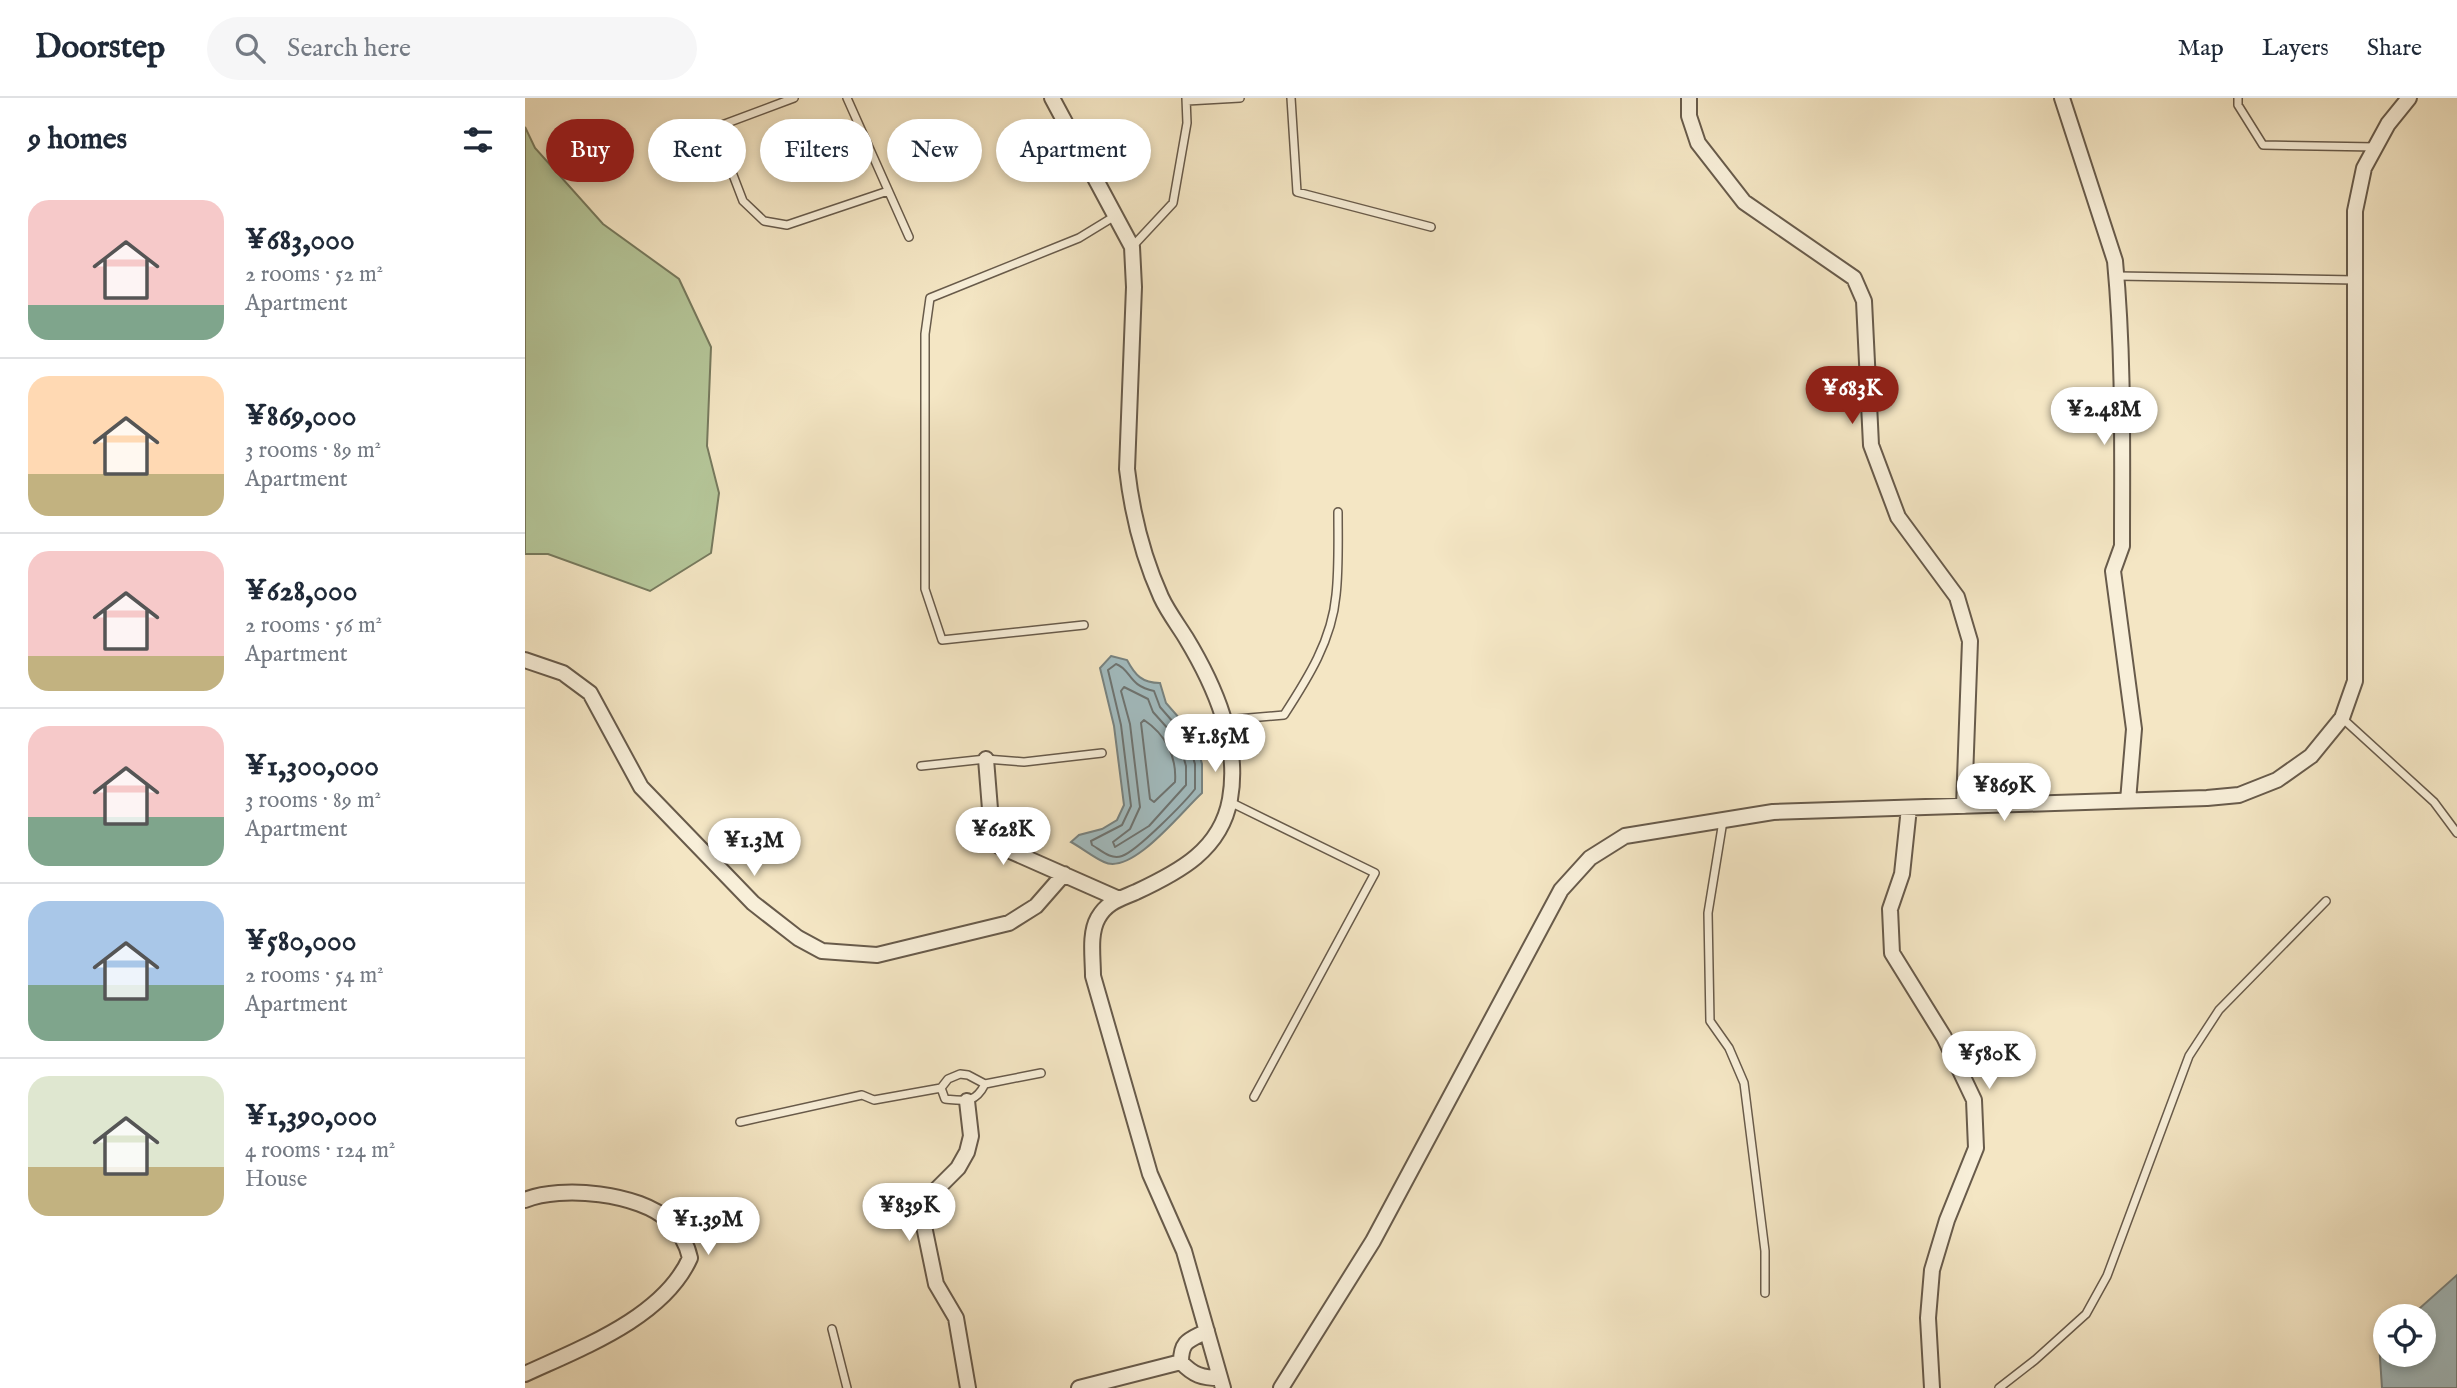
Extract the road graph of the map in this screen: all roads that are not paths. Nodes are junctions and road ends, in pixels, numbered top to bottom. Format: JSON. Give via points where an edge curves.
{"nodes":[{"id":1,"x":794,"y":98,"type":"edge"},
{"id":2,"x":847,"y":98,"type":"edge"},
{"id":3,"x":1052,"y":98,"type":"edge"},
{"id":4,"x":1240,"y":98,"type":"edge"},
{"id":5,"x":1291,"y":98,"type":"edge"},
{"id":6,"x":1689,"y":98,"type":"edge"},
{"id":7,"x":2062,"y":98,"type":"edge"},
{"id":8,"x":2238,"y":98,"type":"edge"},
{"id":9,"x":2409,"y":98,"type":"edge"},
{"id":10,"x":1187,"y":100,"type":"edge"},
{"id":11,"x":739,"y":119,"type":"edge"},
{"id":12,"x":2376,"y":147,"type":"junction"},
{"id":13,"x":736,"y":182,"type":"edge"},
{"id":14,"x":888,"y":191,"type":"junction"},
{"id":15,"x":1116,"y":216,"type":"junction"},
{"id":16,"x":1431,"y":227,"type":"dead end"},
{"id":17,"x":909,"y":237,"type":"dead end"},
{"id":18,"x":1132,"y":247,"type":"junction"},
{"id":19,"x":2117,"y":276,"type":"junction"},
{"id":20,"x":2355,"y":280,"type":"junction"},
{"id":21,"x":1338,"y":512,"type":"dead end"},
{"id":22,"x":1084,"y":625,"type":"dead end"},
{"id":23,"x":525,"y":660,"type":"edge"},
{"id":24,"x":2342,"y":719,"type":"junction"},
{"id":25,"x":1225,"y":720,"type":"junction"},
{"id":26,"x":1102,"y":753,"type":"dead end"},
{"id":27,"x":986,"y":759,"type":"junction"},
{"id":28,"x":921,"y":765,"type":"dead end"},
{"id":29,"x":2128,"y":801,"type":"junction"},
{"id":30,"x":1230,"y":802,"type":"junction"},
{"id":31,"x":1963,"y":806,"type":"junction"},
{"id":32,"x":1909,"y":808,"type":"junction"},
{"id":33,"x":1723,"y":820,"type":"junction"},
{"id":34,"x":2457,"y":833,"type":"edge"},
{"id":35,"x":1064,"y":874,"type":"junction"},
{"id":36,"x":1119,"y":899,"type":"junction"},
{"id":37,"x":2326,"y":901,"type":"dead end"},
{"id":38,"x":1041,"y":1073,"type":"dead end"},
{"id":39,"x":985,"y":1084,"type":"junction"},
{"id":40,"x":941,"y":1088,"type":"junction"},
{"id":41,"x":1254,"y":1097,"type":"dead end"},
{"id":42,"x":967,"y":1101,"type":"junction"},
{"id":43,"x":740,"y":1122,"type":"dead end"},
{"id":44,"x":525,"y":1199,"type":"edge"},
{"id":45,"x":1765,"y":1293,"type":"dead end"},
{"id":46,"x":832,"y":1329,"type":"dead end"},
{"id":47,"x":1207,"y":1331,"type":"junction"},
{"id":48,"x":1181,"y":1362,"type":"junction"},
{"id":49,"x":525,"y":1374,"type":"edge"},
{"id":50,"x":1221,"y":1383,"type":"edge"},
{"id":51,"x":847,"y":1388,"type":"edge"},
{"id":52,"x":968,"y":1388,"type":"edge"},
{"id":53,"x":1079,"y":1388,"type":"edge"},
{"id":54,"x":1281,"y":1388,"type":"edge"},
{"id":55,"x":1933,"y":1388,"type":"edge"},
{"id":56,"x":1999,"y":1388,"type":"edge"}],
"edges":[{"from":1,"to":11,"type":"lane"},
{"from":2,"to":14,"type":"lane"},
{"from":3,"to":15,"type":"street"},
{"from":4,"to":10,"type":"lane"},
{"from":5,"to":16,"type":"lane","via":[[1297,192]]},
{"from":6,"to":31,"type":"street","via":[[1689,116],[1698,143],[1744,202],[1854,278],[1864,301],[1871,445],[1898,517],[1957,597],[1970,640]]},
{"from":7,"to":19,"type":"street"},
{"from":8,"to":12,"type":"lane","via":[[2263,145]]},
{"from":9,"to":12,"type":"street"},
{"from":10,"to":18,"type":"lane","via":[[1173,203]]},
{"from":12,"to":20,"type":"street","via":[[2364,168],[2355,211]]},
{"from":13,"to":14,"type":"lane","via":[[743,201],[764,221],[787,225]]},
{"from":14,"to":17,"type":"lane"},
{"from":15,"to":18,"type":"street"},
{"from":15,"to":22,"type":"lane","via":[[1079,238],[930,298],[925,334],[925,589],[942,640]]},
{"from":18,"to":25,"type":"street","via":[[1130,496],[1162,598]]},
{"from":19,"to":20,"type":"lane"},
{"from":19,"to":29,"type":"street","via":[[2122,340],[2122,546],[2113,571],[2134,729]]},
{"from":20,"to":24,"type":"street","via":[[2355,681]]},
{"from":21,"to":25,"type":"lane","via":[[1336,597],[1312,672],[1283,715]]},
{"from":23,"to":35,"type":"street","via":[[563,673],[590,693],[641,787],[753,903],[822,951],[877,955],[1009,923],[1036,906]]},
{"from":24,"to":29,"type":"street","via":[[2311,756],[2277,780],[2239,795]]},
{"from":24,"to":34,"type":"lane","via":[[2434,802]]},
{"from":25,"to":30,"type":"street","via":[[1234,766]]},
{"from":26,"to":27,"type":"lane","via":[[1024,762]]},
{"from":27,"to":28,"type":"lane"},
{"from":27,"to":35,"type":"street","via":[[992,834],[999,846]]},
{"from":29,"to":31,"type":"street"},
{"from":30,"to":36,"type":"street","via":[[1218,834],[1206,850],[1178,871]]},
{"from":30,"to":41,"type":"lane","via":[[1375,873]]},
{"from":31,"to":32,"type":"street"},
{"from":32,"to":33,"type":"street","via":[[1773,812]]},
{"from":32,"to":55,"type":"street","via":[[1902,874],[1890,909],[1892,953],[1944,1037],[1974,1100],[1976,1148],[1932,1270],[1928,1318]]},
{"from":33,"to":45,"type":"lane","via":[[1708,913],[1710,1021],[1729,1048],[1744,1083],[1765,1251]]},
{"from":33,"to":54,"type":"street","via":[[1625,836],[1590,858],[1561,891],[1373,1241]]},
{"from":35,"to":36,"type":"street"},
{"from":36,"to":47,"type":"street","via":[[1108,904],[1096,920],[1093,975],[1150,1174],[1184,1251]]},
{"from":37,"to":56,"type":"lane","via":[[2219,1010],[2189,1056],[2107,1276],[2086,1314]]},
{"from":38,"to":39,"type":"lane"},
{"from":39,"to":40,"type":"lane","via":[[960,1074]]},
{"from":39,"to":42,"type":"lane","via":[[979,1095]]},
{"from":40,"to":42,"type":"lane","via":[[945,1098]]},
{"from":40,"to":43,"type":"lane","via":[[874,1100],[862,1095]]},
{"from":42,"to":52,"type":"street","via":[[971,1136],[967,1152],[958,1168],[929,1196],[924,1226],[936,1284],[956,1318]]},
{"from":44,"to":49,"type":"street","via":[[542,1193],[582,1193],[647,1207],[669,1221],[691,1258],[666,1293],[609,1335]]},
{"from":46,"to":51,"type":"lane"},
{"from":47,"to":48,"type":"street","via":[[1187,1341],[1181,1349]]},
{"from":47,"to":50,"type":"street"},
{"from":48,"to":50,"type":"street","via":[[1192,1374]]},
{"from":48,"to":53,"type":"street"}]}
